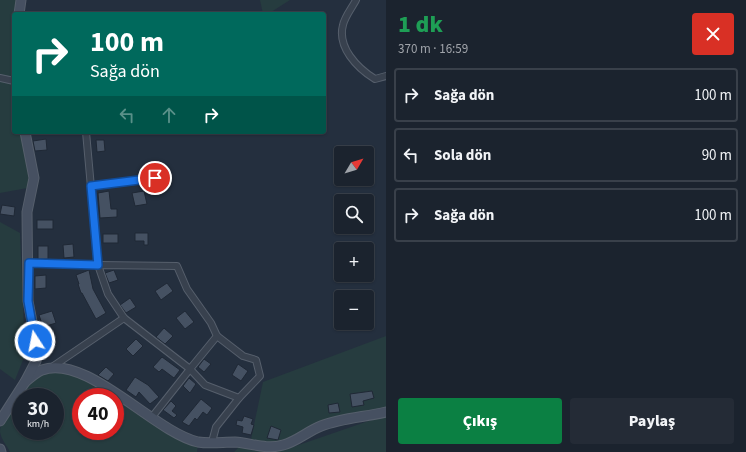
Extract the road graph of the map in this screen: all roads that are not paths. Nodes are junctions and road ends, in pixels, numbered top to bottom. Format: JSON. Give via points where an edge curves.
{"nodes":[{"id":1,"x":21,"y":0,"type":"edge"},
{"id":2,"x":356,"y":0,"type":"edge"},
{"id":3,"x":19,"y":12,"type":"edge"},
{"id":4,"x":386,"y":76,"type":"edge"},
{"id":5,"x":0,"y":78,"type":"edge"},
{"id":6,"x":12,"y":81,"type":"edge"},
{"id":7,"x":25,"y":134,"type":"edge"},
{"id":8,"x":86,"y":134,"type":"edge"},
{"id":9,"x":155,"y":178,"type":"dead end"},
{"id":10,"x":91,"y":186,"type":"junction"},
{"id":11,"x":29,"y":263,"type":"junction"},
{"id":12,"x":98,"y":265,"type":"junction"},
{"id":13,"x":124,"y":318,"type":"junction"},
{"id":14,"x":217,"y":336,"type":"junction"},
{"id":15,"x":52,"y":367,"type":"junction"},
{"id":16,"x":190,"y":369,"type":"junction"},
{"id":17,"x":25,"y":382,"type":"junction"},
{"id":18,"x":239,"y":398,"type":"junction"},
{"id":19,"x":386,"y":412,"type":"edge"},
{"id":20,"x":152,"y":417,"type":"junction"},
{"id":21,"x":0,"y":421,"type":"edge"},
{"id":22,"x":212,"y":442,"type":"junction"},
{"id":23,"x":0,"y":449,"type":"edge"},
{"id":24,"x":1,"y":452,"type":"edge"}],
"edges":[{"from":1,"to":3,"type":"street"},
{"from":2,"to":4,"type":"street","via":[[343,23],[341,36],[345,50],[366,74],[375,79]]},
{"from":5,"to":6,"type":"street"},
{"from":7,"to":11,"type":"street","via":[[34,178],[27,212]]},
{"from":8,"to":10,"type":"street"},
{"from":9,"to":10,"type":"street"},
{"from":10,"to":12,"type":"street"},
{"from":11,"to":12,"type":"street"},
{"from":11,"to":17,"type":"street","via":[[28,301],[38,353]]},
{"from":12,"to":13,"type":"street","via":[[108,294]]},
{"from":12,"to":14,"type":"street","via":[[177,266],[187,289],[211,322]]},
{"from":13,"to":15,"type":"street"},
{"from":13,"to":16,"type":"street"},
{"from":14,"to":16,"type":"street"},
{"from":14,"to":18,"type":"street","via":[[243,356],[256,360],[260,376]]},
{"from":15,"to":17,"type":"street","via":[[41,370]]},
{"from":15,"to":20,"type":"street","via":[[68,368],[86,375]]},
{"from":16,"to":18,"type":"street","via":[[205,385]]},
{"from":16,"to":20,"type":"street"},
{"from":17,"to":21,"type":"street"},
{"from":18,"to":22,"type":"street","via":[[216,427]]},
{"from":19,"to":22,"type":"street","via":[[320,426],[284,445],[269,448],[236,442]]},
{"from":20,"to":22,"type":"street","via":[[180,435],[198,442]]},
{"from":23,"to":24,"type":"street"}]}
